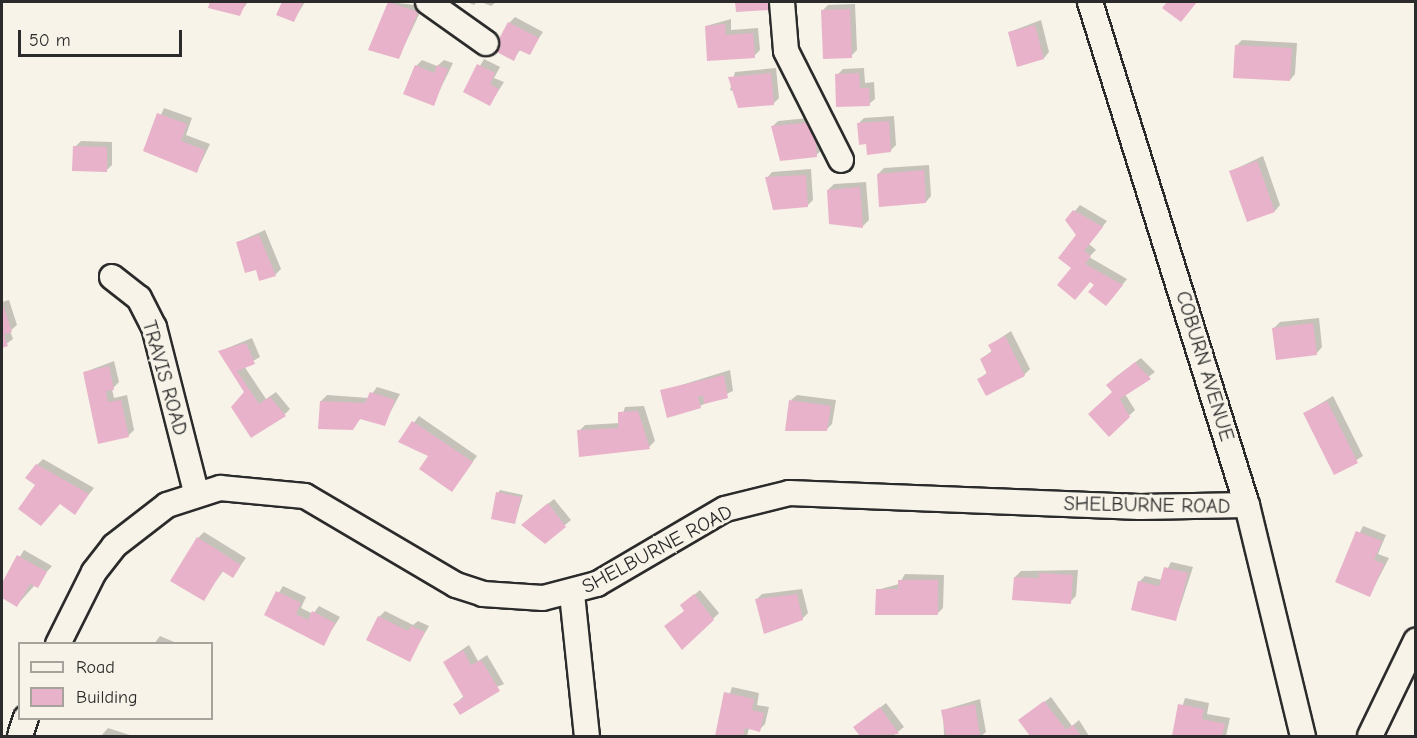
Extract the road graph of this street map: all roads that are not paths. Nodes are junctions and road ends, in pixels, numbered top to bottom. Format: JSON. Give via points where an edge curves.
{"nodes":[{"id":1,"x":428,"y":2,"type":"edge"},
{"id":2,"x":782,"y":2,"type":"edge"},
{"id":3,"x":1090,"y":2,"type":"edge"},
{"id":4,"x":486,"y":43,"type":"dead end"},
{"id":5,"x":841,"y":160,"type":"dead end"},
{"id":6,"x":112,"y":278,"type":"dead end"},
{"id":7,"x":196,"y":492,"type":"junction"},
{"id":8,"x":1247,"y":505,"type":"junction"},
{"id":9,"x":572,"y":594,"type":"junction"},
{"id":10,"x":1416,"y":641,"type":"edge"},
{"id":11,"x":59,"y":642,"type":"edge"},
{"id":12,"x":25,"y":720,"type":"edge"},
{"id":13,"x":20,"y":736,"type":"edge"},
{"id":14,"x":587,"y":736,"type":"edge"},
{"id":15,"x":1303,"y":736,"type":"edge"},
{"id":16,"x":1370,"y":736,"type":"edge"}],
"edges":[{"from":1,"to":4,"type":"street"},
{"from":2,"to":5,"type":"street","via":[[786,51]]},
{"from":3,"to":8,"type":"street","name":"COBURN AVENUE"},
{"from":6,"to":7,"type":"street","name":"TRAVIS ROAD","via":[[139,298],[154,327]]},
{"from":7,"to":9,"type":"street","name":"SHELBURNE ROAD","via":[[256,488],[305,496],[456,585],[513,597]]},
{"from":7,"to":11,"type":"street","name":"SHELBURNE ROAD","via":[[167,505],[114,546],[94,572]]},
{"from":8,"to":9,"type":"street","name":"SHELBURNE ROAD","via":[[1140,507],[789,493],[725,509]]},
{"from":8,"to":15,"type":"street","name":"COBURN AVENUE"},
{"from":9,"to":14,"type":"street"},
{"from":10,"to":16,"type":"street"},
{"from":12,"to":13,"type":"street"}]}
